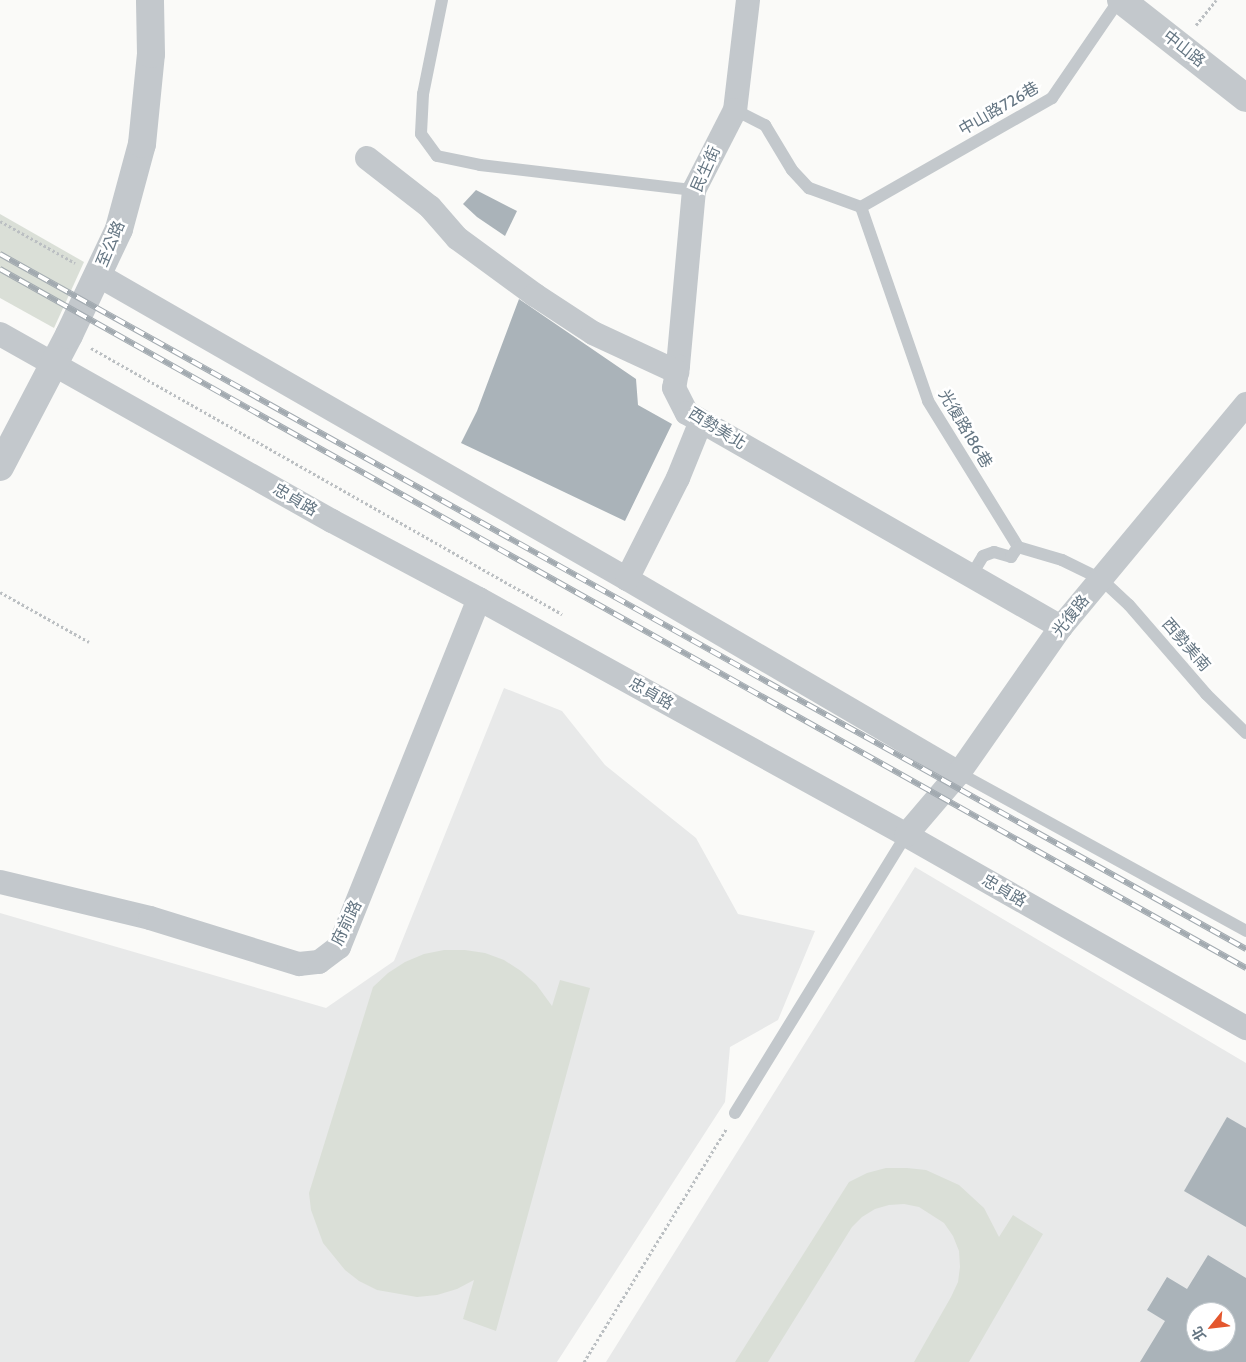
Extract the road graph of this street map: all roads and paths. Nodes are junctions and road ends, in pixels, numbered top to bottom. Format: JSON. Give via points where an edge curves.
{"nodes":[{"id":1,"x":150,"y":0,"type":"edge"},
{"id":2,"x":442,"y":0,"type":"edge"},
{"id":3,"x":748,"y":0,"type":"edge"},
{"id":4,"x":1120,"y":0,"type":"edge"},
{"id":5,"x":1216,"y":0,"type":"edge"},
{"id":6,"x":1180,"y":45,"type":"junction"},
{"id":7,"x":1246,"y":98,"type":"edge"},
{"id":8,"x":734,"y":110,"type":"junction"},
{"id":9,"x":367,"y":158,"type":"dead end"},
{"id":10,"x":694,"y":190,"type":"junction"},
{"id":11,"x":861,"y":208,"type":"junction"},
{"id":12,"x":0,"y":221,"type":"edge"},
{"id":13,"x":98,"y":275,"type":"junction"},
{"id":14,"x":0,"y":334,"type":"edge"},
{"id":15,"x":53,"y":363,"type":"junction"},
{"id":16,"x":677,"y":372,"type":"junction"},
{"id":17,"x":1246,"y":404,"type":"edge"},
{"id":18,"x":701,"y":421,"type":"junction"},
{"id":19,"x":0,"y":467,"type":"edge"},
{"id":20,"x":1018,"y":547,"type":"junction"},
{"id":21,"x":970,"y":576,"type":"junction"},
{"id":22,"x":627,"y":579,"type":"junction"},
{"id":23,"x":1102,"y":579,"type":"junction"},
{"id":24,"x":0,"y":592,"type":"edge"},
{"id":25,"x":479,"y":599,"type":"junction"},
{"id":26,"x":1061,"y":627,"type":"junction"},
{"id":27,"x":89,"y":642,"type":"dead end"},
{"id":28,"x":1246,"y":733,"type":"edge"},
{"id":29,"x":959,"y":773,"type":"junction"},
{"id":30,"x":906,"y":835,"type":"junction"},
{"id":31,"x":0,"y":882,"type":"edge"},
{"id":32,"x":1246,"y":931,"type":"edge"},
{"id":33,"x":1246,"y":1028,"type":"edge"},
{"id":34,"x":735,"y":1113,"type":"joint"},
{"id":35,"x":584,"y":1362,"type":"edge"}],
"edges":[{"from":1,"to":13,"type":"street","name":"至公路","via":[[151,54],[142,144],[120,229]]},
{"from":2,"to":10,"type":"lane","via":[[423,94],[421,134],[437,156],[480,165]]},
{"from":3,"to":8,"type":"street","name":"民生街"},
{"from":4,"to":6,"type":"street","name":"中山路"},
{"from":4,"to":11,"type":"lane","name":"中山路726巷","via":[[1052,98]]},
{"from":5,"to":6,"type":"path"},
{"from":6,"to":7,"type":"street","name":"中山路"},
{"from":8,"to":10,"type":"street","name":"民生街"},
{"from":8,"to":11,"type":"lane","via":[[766,126],[792,170],[809,188]]},
{"from":9,"to":16,"type":"street","via":[[430,207],[457,238],[535,294],[593,333]]},
{"from":10,"to":16,"type":"street","name":"民生街"},
{"from":11,"to":20,"type":"lane","name":"光復路186巷","via":[[928,401]]},
{"from":12,"to":13,"type":"path"},
{"from":13,"to":15,"type":"street","name":"至公路"},
{"from":13,"to":22,"type":"street"},
{"from":14,"to":15,"type":"street","name":"忠貞路"},
{"from":15,"to":19,"type":"street","name":"至公路"},
{"from":15,"to":25,"type":"street","name":"忠貞路","via":[[332,522]]},
{"from":16,"to":18,"type":"street","name":"西勢美北","via":[[674,388],[687,413]]},
{"from":17,"to":23,"type":"street","name":"光復路"},
{"from":18,"to":21,"type":"street","name":"西勢美北"},
{"from":18,"to":22,"type":"street","via":[[678,478]]},
{"from":20,"to":21,"type":"lane","via":[[1011,557],[994,552],[983,556]]},
{"from":20,"to":23,"type":"lane","via":[[1062,560]]},
{"from":21,"to":26,"type":"street","name":"西勢美北"},
{"from":22,"to":29,"type":"street"},
{"from":23,"to":26,"type":"street","name":"光復路"},
{"from":23,"to":28,"type":"lane","name":"西勢美南","via":[[1129,605],[1206,694]]},
{"from":24,"to":27,"type":"path"},
{"from":25,"to":30,"type":"street","name":"忠貞路"},
{"from":25,"to":31,"type":"street","name":"府前路","via":[[339,947],[319,962],[299,964],[150,918]]},
{"from":26,"to":29,"type":"street","name":"光復路"},
{"from":29,"to":30,"type":"street","name":"光復路"},
{"from":29,"to":32,"type":"lane"},
{"from":30,"to":33,"type":"street","name":"忠貞路"},
{"from":30,"to":34,"type":"lane"},
{"from":34,"to":35,"type":"path"}]}
